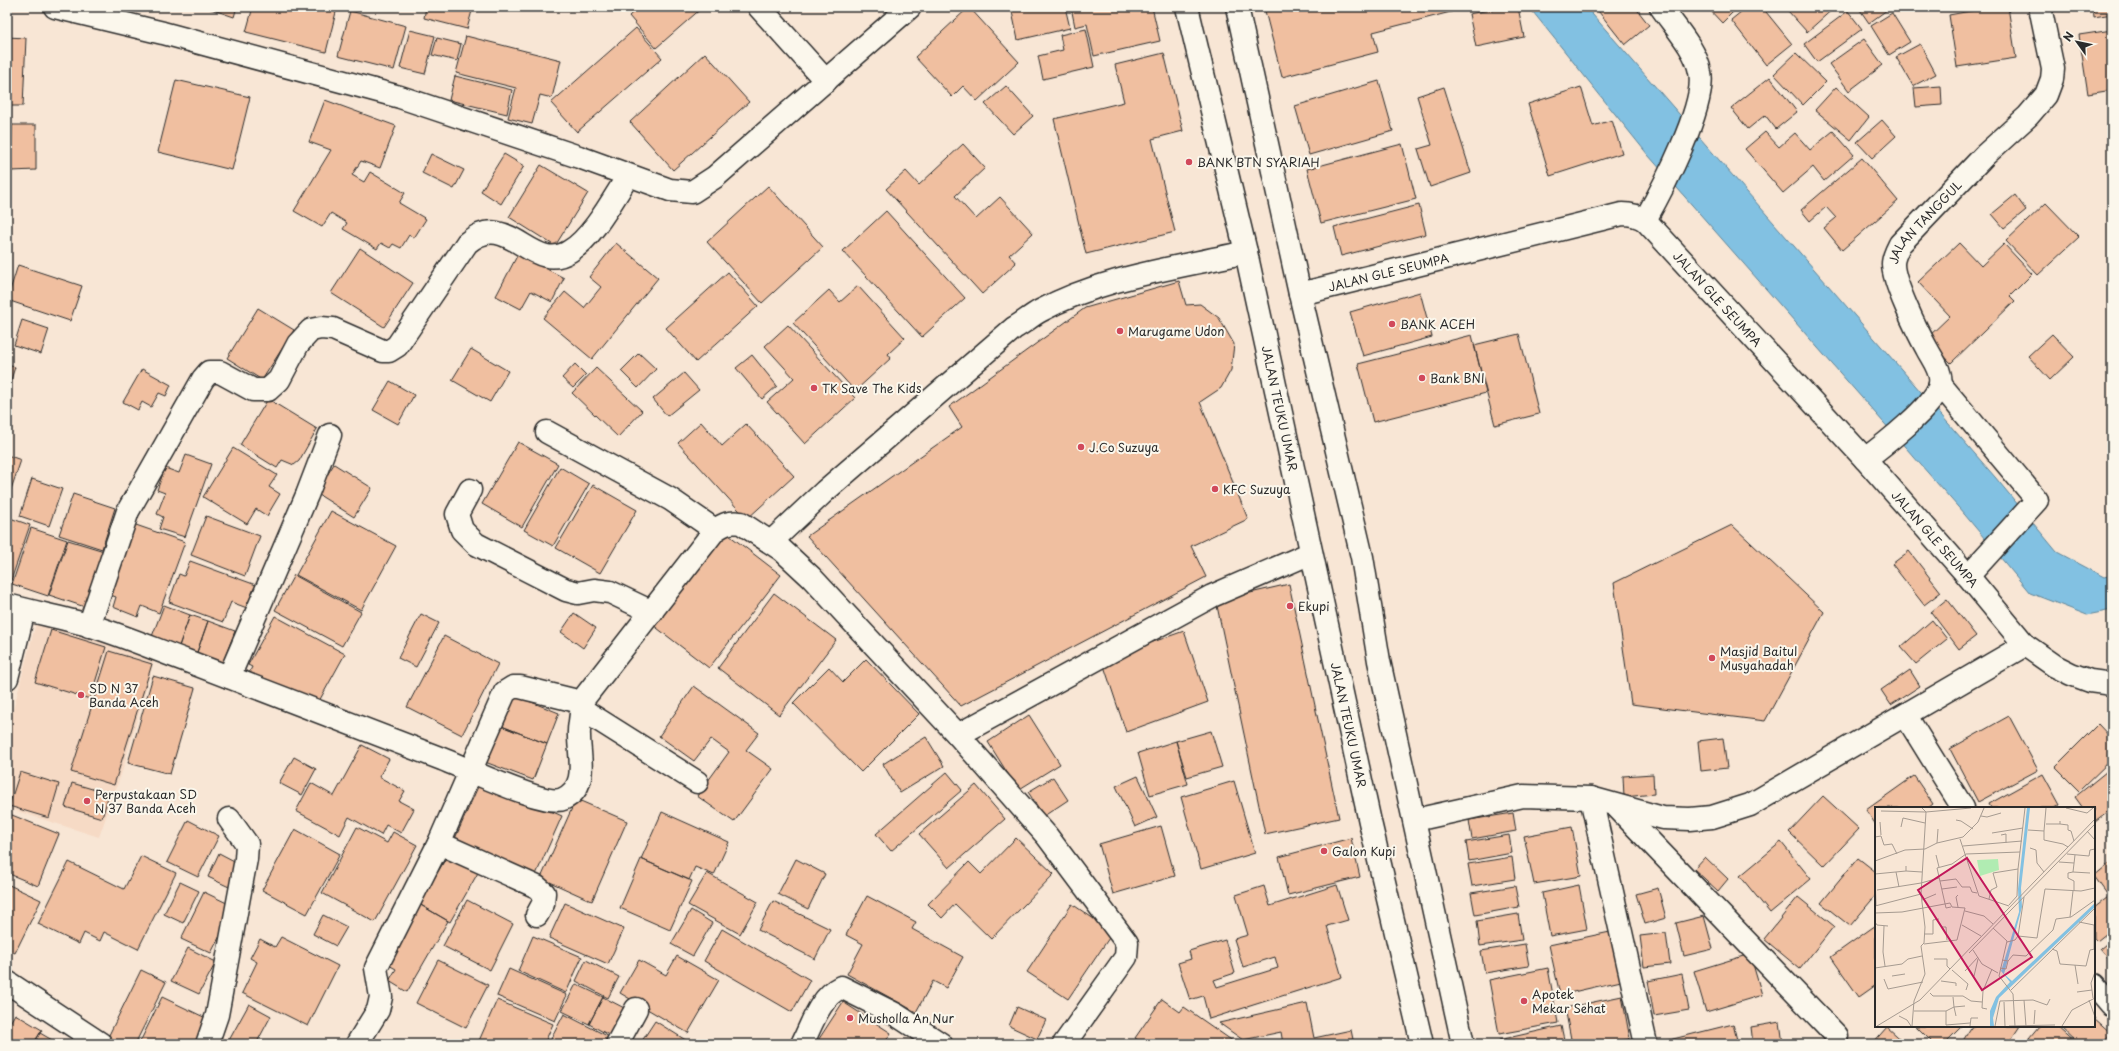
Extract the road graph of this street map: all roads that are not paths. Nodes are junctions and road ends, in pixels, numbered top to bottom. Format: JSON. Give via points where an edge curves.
{"nodes":[{"id":1,"x":55,"y":7,"type":"edge"},
{"id":2,"x":759,"y":7,"type":"edge"},
{"id":3,"x":910,"y":7,"type":"edge"},
{"id":4,"x":1187,"y":7,"type":"edge"},
{"id":5,"x":1237,"y":7,"type":"edge"},
{"id":6,"x":1661,"y":7,"type":"edge"},
{"id":7,"x":2040,"y":7,"type":"edge"},
{"id":8,"x":826,"y":81,"type":"junction"},
{"id":9,"x":628,"y":176,"type":"junction"},
{"id":10,"x":1645,"y":220,"type":"junction"},
{"id":11,"x":1246,"y":252,"type":"junction"},
{"id":12,"x":1300,"y":294,"type":"junction"},
{"id":13,"x":1936,"y":392,"type":"junction"},
{"id":14,"x":547,"y":432,"type":"dead end"},
{"id":15,"x":330,"y":435,"type":"dead end"},
{"id":16,"x":1865,"y":459,"type":"junction"},
{"id":17,"x":470,"y":490,"type":"dead end"},
{"id":18,"x":715,"y":530,"type":"junction"},
{"id":19,"x":771,"y":542,"type":"junction"},
{"id":20,"x":1311,"y":553,"type":"junction"},
{"id":21,"x":1968,"y":576,"type":"junction"},
{"id":22,"x":16,"y":607,"type":"edge"},
{"id":23,"x":652,"y":612,"type":"junction"},
{"id":24,"x":89,"y":626,"type":"junction"},
{"id":25,"x":2025,"y":645,"type":"junction"},
{"id":26,"x":229,"y":677,"type":"junction"},
{"id":27,"x":7,"y":678,"type":"edge"},
{"id":28,"x":2112,"y":684,"type":"edge"},
{"id":29,"x":582,"y":706,"type":"junction"},
{"id":30,"x":1906,"y":716,"type":"junction"},
{"id":31,"x":958,"y":735,"type":"junction"},
{"id":32,"x":471,"y":770,"type":"junction"},
{"id":33,"x":697,"y":782,"type":"dead end"},
{"id":34,"x":1591,"y":798,"type":"junction"},
{"id":35,"x":1616,"y":806,"type":"junction"},
{"id":36,"x":1962,"y":807,"type":"edge"},
{"id":37,"x":229,"y":819,"type":"dead end"},
{"id":38,"x":1415,"y":820,"type":"junction"},
{"id":39,"x":439,"y":843,"type":"junction"},
{"id":40,"x":537,"y":915,"type":"dead end"},
{"id":41,"x":7,"y":982,"type":"edge"},
{"id":42,"x":2095,"y":986,"type":"edge"},
{"id":43,"x":2112,"y":1006,"type":"edge"},
{"id":44,"x":636,"y":1009,"type":"dead end"},
{"id":45,"x":1837,"y":1036,"type":"dead end"},
{"id":46,"x":95,"y":1043,"type":"edge"},
{"id":47,"x":207,"y":1044,"type":"edge"},
{"id":48,"x":357,"y":1044,"type":"edge"},
{"id":49,"x":616,"y":1044,"type":"edge"},
{"id":50,"x":802,"y":1044,"type":"edge"},
{"id":51,"x":941,"y":1044,"type":"edge"},
{"id":52,"x":1064,"y":1044,"type":"edge"},
{"id":53,"x":1422,"y":1044,"type":"edge"},
{"id":54,"x":1463,"y":1044,"type":"edge"},
{"id":55,"x":1646,"y":1044,"type":"edge"}],
"edges":[{"from":1,"to":9,"type":"main road","via":[[171,35],[400,97]]},
{"from":2,"to":8,"type":"main road"},
{"from":3,"to":8,"type":"main road"},
{"from":4,"to":11,"type":"main road","name":"JALAN TEUKU UMAR"},
{"from":5,"to":12,"type":"main road"},
{"from":6,"to":10,"type":"main road","via":[[1698,64],[1701,82],[1696,111],[1660,194]]},
{"from":7,"to":13,"type":"main road","name":"JALAN TANGGUL","via":[[2052,64],[2052,79],[2046,95],[1900,244],[1894,260],[1896,279],[1922,341],[1939,372]]},
{"from":8,"to":9,"type":"main road","via":[[715,177],[692,192],[670,190]]},
{"from":9,"to":24,"type":"main road","via":[[591,231],[576,247],[562,255],[549,258],[514,239],[491,232],[467,243],[397,346],[388,351],[333,329],[321,328],[311,330],[298,344],[279,380],[268,390],[253,390],[220,372],[209,372],[128,511]]},
{"from":10,"to":12,"type":"main road","name":"JALAN GLE SEUMPA","via":[[1633,214],[1622,214]]},
{"from":10,"to":16,"type":"main road","name":"JALAN GLE SEUMPA"},
{"from":11,"to":19,"type":"main road","via":[[1124,280],[1065,299],[1038,311],[1008,333],[825,491]]},
{"from":11,"to":20,"type":"main road","name":"JALAN TEUKU UMAR"},
{"from":12,"to":38,"type":"main road","via":[[1362,557],[1381,668]]},
{"from":13,"to":16,"type":"main road","via":[[1884,445]]},
{"from":13,"to":21,"type":"main road","via":[[2037,499]]},
{"from":14,"to":18,"type":"main road","via":[[670,499]]},
{"from":15,"to":26,"type":"main road"},
{"from":16,"to":21,"type":"main road","name":"JALAN GLE SEUMPA"},
{"from":17,"to":23,"type":"main road","via":[[457,514],[462,530],[476,544],[566,590],[578,594],[594,590],[610,592]]},
{"from":18,"to":19,"type":"main road","via":[[727,522],[741,523]]},
{"from":18,"to":23,"type":"main road"},
{"from":19,"to":31,"type":"main road","via":[[811,577]]},
{"from":20,"to":31,"type":"main road","via":[[1212,596]]},
{"from":20,"to":53,"type":"main road","name":"JALAN TEUKU UMAR"},
{"from":21,"to":25,"type":"main road","name":"JALAN GLE SEUMPA"},
{"from":22,"to":24,"type":"main road"},
{"from":22,"to":27,"type":"main road"},
{"from":23,"to":29,"type":"main road"},
{"from":24,"to":26,"type":"main road"},
{"from":25,"to":28,"type":"main road","name":"JALAN GLE SEUMPA","via":[[2071,674],[2090,681]]},
{"from":25,"to":30,"type":"main road"},
{"from":26,"to":32,"type":"main road"},
{"from":29,"to":32,"type":"main road","via":[[513,687],[505,692]]},
{"from":29,"to":32,"type":"main road","via":[[579,736],[582,766],[579,783],[571,794],[562,800],[551,800],[519,791]]},
{"from":29,"to":33,"type":"main road"},
{"from":30,"to":35,"type":"main road","via":[[1750,805],[1731,812],[1705,818],[1664,818]]},
{"from":30,"to":36,"type":"main road"},
{"from":31,"to":52,"type":"main road","via":[[1047,836],[1127,943],[1126,957]]},
{"from":32,"to":39,"type":"main road"},
{"from":34,"to":35,"type":"main road"},
{"from":34,"to":38,"type":"main road","via":[[1523,796]]},
{"from":34,"to":55,"type":"main road"},
{"from":35,"to":45,"type":"main road"},
{"from":37,"to":47,"type":"main road","via":[[247,844],[246,859],[217,1015]]},
{"from":38,"to":54,"type":"main road"},
{"from":39,"to":40,"type":"main road","via":[[537,887],[544,893],[543,904]]},
{"from":39,"to":48,"type":"main road","via":[[376,968],[381,997],[378,1010]]},
{"from":41,"to":46,"type":"main road"},
{"from":42,"to":43,"type":"main road"},
{"from":44,"to":49,"type":"main road"},
{"from":50,"to":51,"type":"main road","via":[[824,1000],[832,991],[841,987],[895,1014]]}]}
